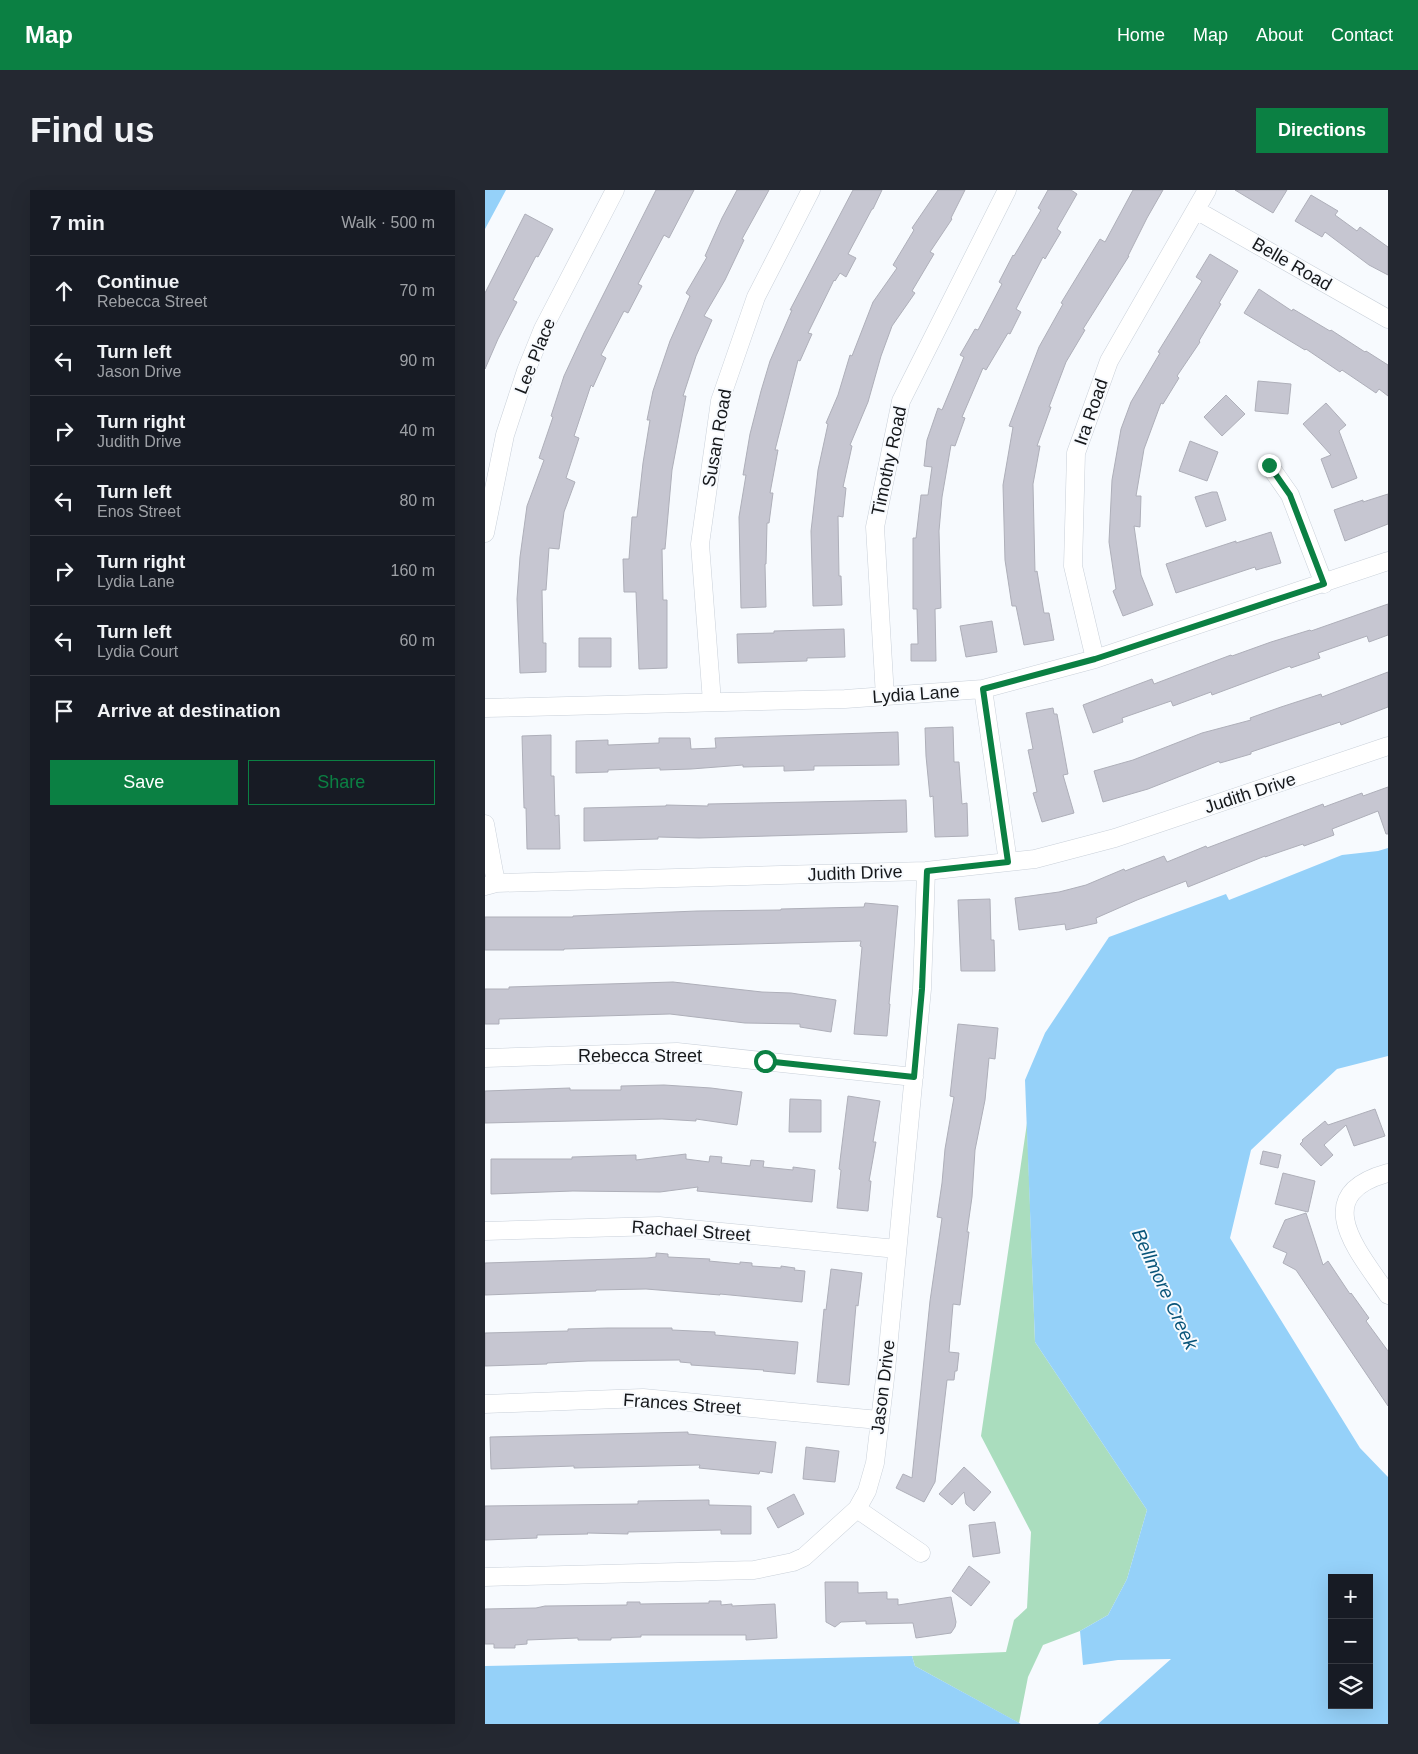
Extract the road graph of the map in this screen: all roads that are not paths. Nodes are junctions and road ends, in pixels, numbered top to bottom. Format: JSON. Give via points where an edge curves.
{"nodes":[{"id":1,"x":615,"y":190,"type":"edge"},
{"id":2,"x":811,"y":190,"type":"edge"},
{"id":3,"x":1007,"y":190,"type":"edge"},
{"id":4,"x":1207,"y":190,"type":"edge"},
{"id":5,"x":1196,"y":210,"type":"junction"},
{"id":6,"x":1388,"y":319,"type":"edge"},
{"id":7,"x":1269,"y":465,"type":"dead end"},
{"id":8,"x":490,"y":484,"type":"edge"},
{"id":9,"x":485,"y":533,"type":"edge"},
{"id":10,"x":1388,"y":561,"type":"edge"},
{"id":11,"x":1324,"y":584,"type":"junction"},
{"id":12,"x":1095,"y":659,"type":"junction"},
{"id":13,"x":983,"y":689,"type":"junction"},
{"id":14,"x":885,"y":697,"type":"junction"},
{"id":15,"x":712,"y":702,"type":"junction"},
{"id":16,"x":485,"y":708,"type":"edge"},
{"id":17,"x":1388,"y":746,"type":"edge"},
{"id":18,"x":485,"y":824,"type":"edge"},
{"id":19,"x":1008,"y":862,"type":"junction"},
{"id":20,"x":927,"y":871,"type":"junction"},
{"id":21,"x":490,"y":885,"type":"edge"},
{"id":22,"x":485,"y":1058,"type":"edge"},
{"id":23,"x":914,"y":1077,"type":"junction"},
{"id":24,"x":1388,"y":1173,"type":"edge"},
{"id":25,"x":485,"y":1231,"type":"edge"},
{"id":26,"x":897,"y":1249,"type":"junction"},
{"id":27,"x":1388,"y":1295,"type":"edge"},
{"id":28,"x":485,"y":1404,"type":"edge"},
{"id":29,"x":879,"y":1420,"type":"junction"},
{"id":30,"x":857,"y":1509,"type":"junction"},
{"id":31,"x":921,"y":1553,"type":"dead end"},
{"id":32,"x":485,"y":1577,"type":"edge"}],
"edges":[{"from":1,"to":8,"type":"street","name":"Lee Place","via":[[540,338]]},
{"from":2,"to":15,"type":"street","name":"Susan Road","via":[[756,297],[720,400],[700,544]]},
{"from":3,"to":14,"type":"street","name":"Timothy Road","via":[[901,401],[875,527]]},
{"from":4,"to":5,"type":"street","name":"Ira Road"},
{"from":5,"to":6,"type":"street","name":"Belle Road"},
{"from":5,"to":12,"type":"street","name":"Ira Road","via":[[1109,361],[1077,453],[1073,566]]},
{"from":7,"to":11,"type":"street","via":[[1290,495]]},
{"from":8,"to":9,"type":"street","name":"Lee Place"},
{"from":10,"to":11,"type":"street","name":"Lydia Lane"},
{"from":11,"to":12,"type":"street","name":"Lydia Lane"},
{"from":12,"to":13,"type":"street","name":"Lydia Lane"},
{"from":13,"to":14,"type":"street","name":"Lydia Lane"},
{"from":13,"to":19,"type":"street"},
{"from":14,"to":15,"type":"street","name":"Lydia Lane"},
{"from":15,"to":16,"type":"street","name":"Lydia Lane"},
{"from":17,"to":19,"type":"street","name":"Judith Drive","via":[[1115,838],[1055,855]]},
{"from":18,"to":21,"type":"street"},
{"from":19,"to":20,"type":"street","name":"Judith Drive"},
{"from":20,"to":21,"type":"street","name":"Judith Drive"},
{"from":20,"to":23,"type":"street","name":"Jason Drive"},
{"from":22,"to":23,"type":"street","name":"Rebecca Street","via":[[677,1052]]},
{"from":23,"to":26,"type":"street","name":"Jason Drive"},
{"from":24,"to":27,"type":"street","via":[[1363,1182],[1346,1200],[1344,1213],[1355,1246]]},
{"from":25,"to":26,"type":"street","name":"Rachael Street","via":[[659,1226]]},
{"from":26,"to":29,"type":"street","name":"Jason Drive"},
{"from":28,"to":29,"type":"street","name":"Frances Street","via":[[643,1398]]},
{"from":29,"to":30,"type":"street","name":"Jason Drive","via":[[875,1463],[867,1492]]},
{"from":30,"to":31,"type":"street"},
{"from":30,"to":32,"type":"street","name":"Jason Drive","via":[[804,1557],[754,1570]]}]}
